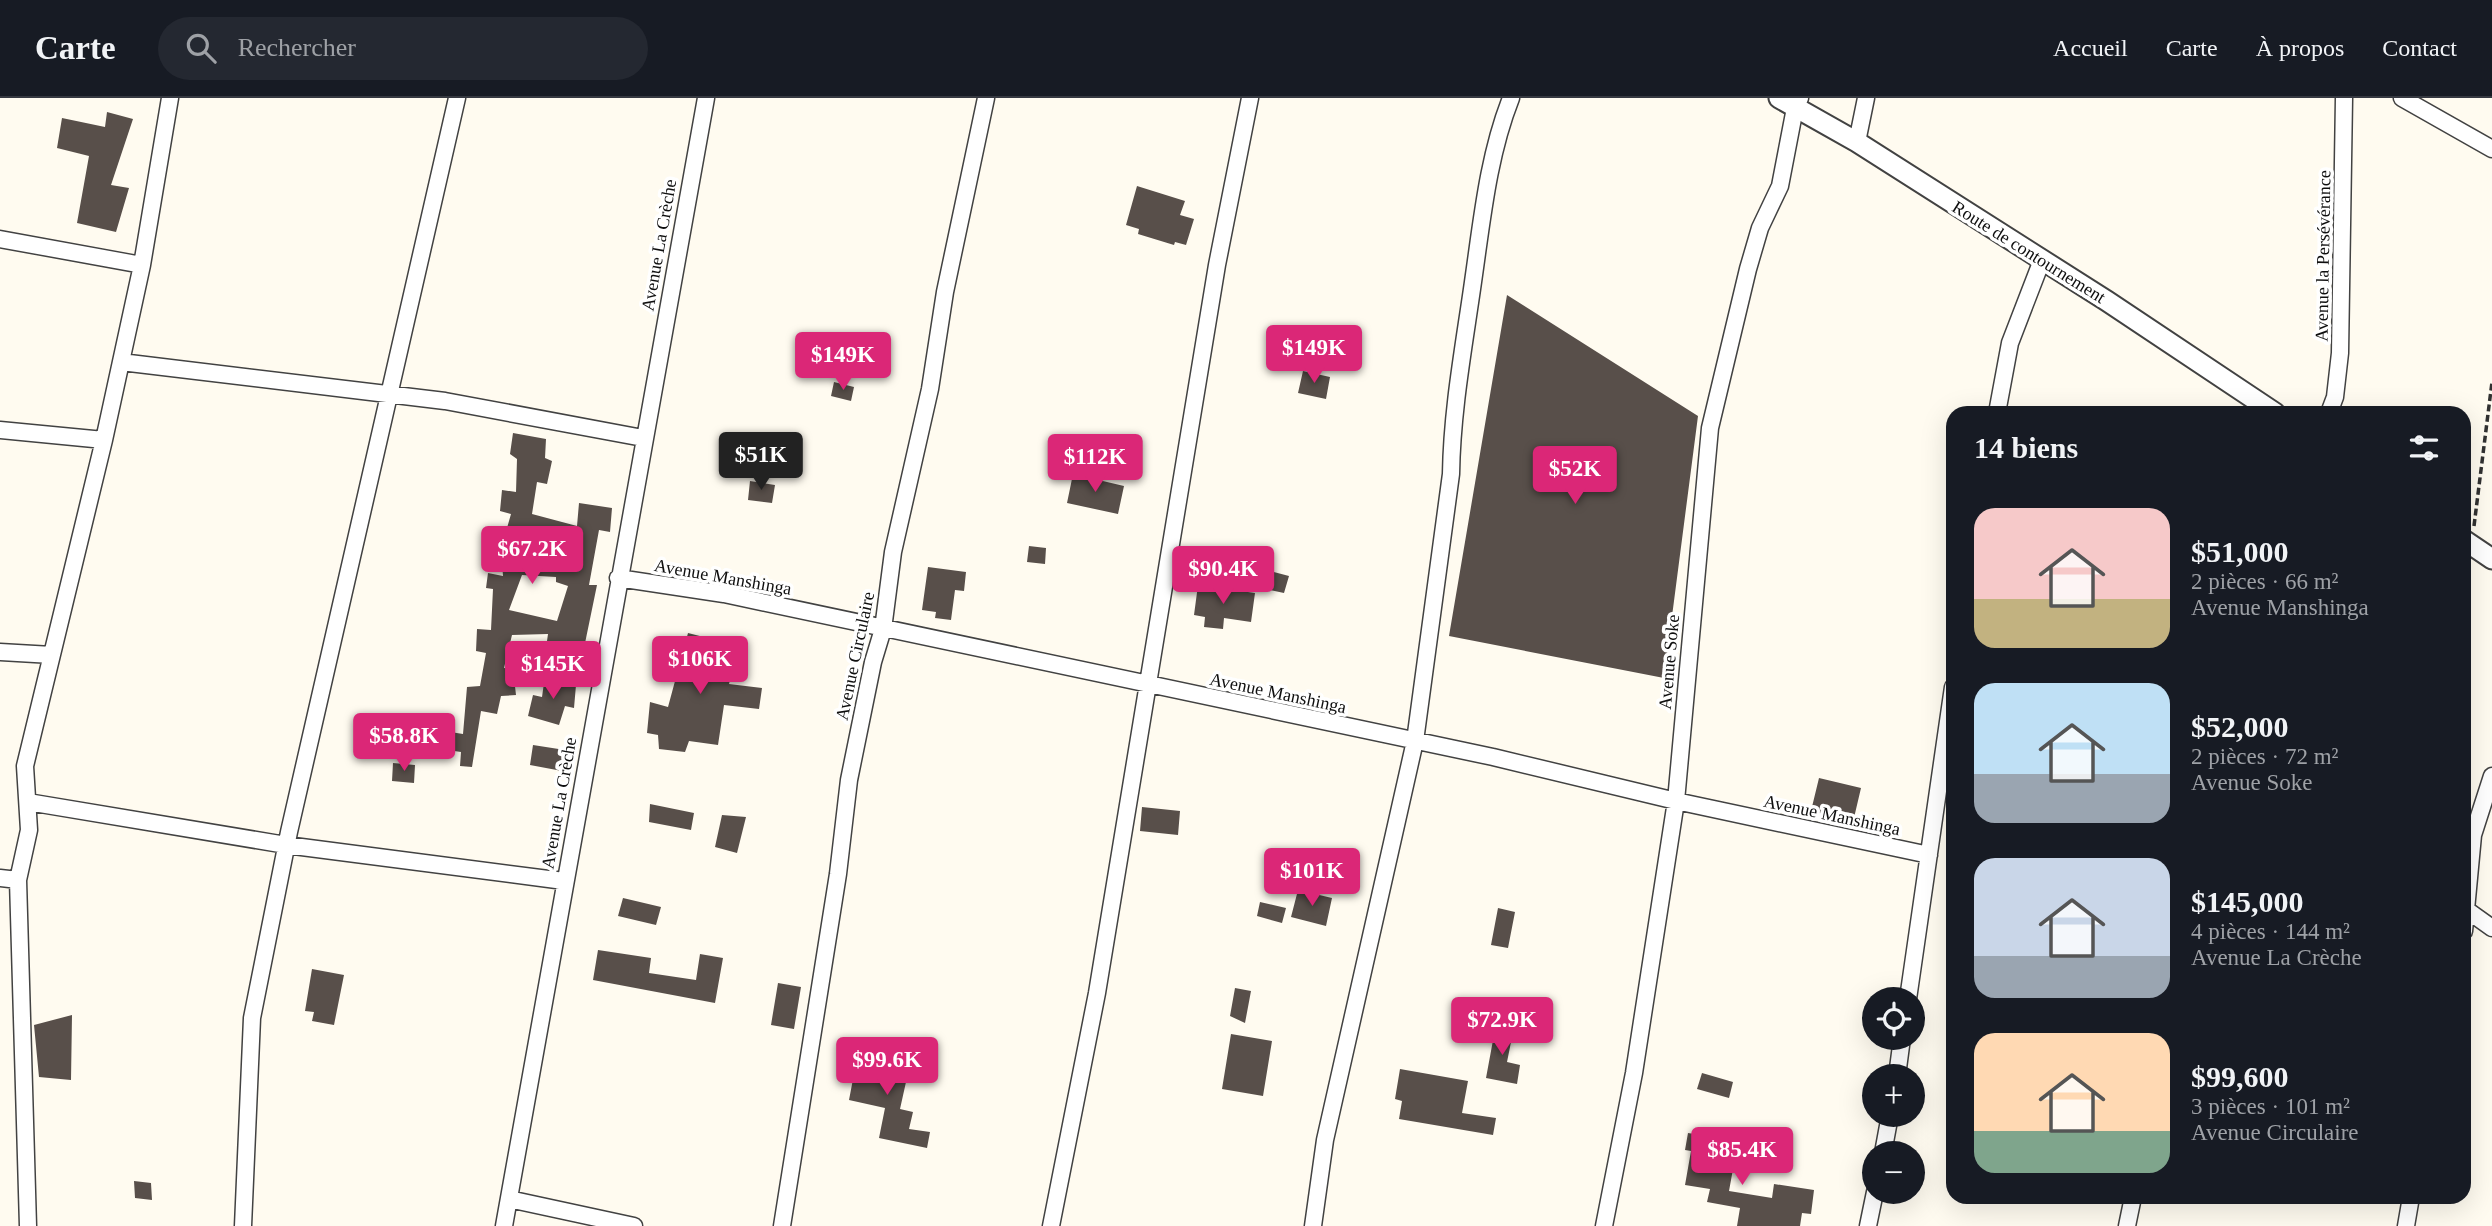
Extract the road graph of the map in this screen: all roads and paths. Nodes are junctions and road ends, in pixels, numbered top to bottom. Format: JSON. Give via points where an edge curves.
{"nodes":[{"id":1,"x":170,"y":98,"type":"edge"},
{"id":2,"x":457,"y":98,"type":"edge"},
{"id":3,"x":706,"y":98,"type":"edge"},
{"id":4,"x":986,"y":98,"type":"edge"},
{"id":5,"x":1250,"y":98,"type":"edge"},
{"id":6,"x":1511,"y":98,"type":"edge"},
{"id":7,"x":1866,"y":98,"type":"edge"},
{"id":8,"x":2344,"y":98,"type":"edge"},
{"id":9,"x":2402,"y":98,"type":"edge"},
{"id":10,"x":1791,"y":101,"type":"edge"},
{"id":11,"x":1857,"y":142,"type":"junction"},
{"id":12,"x":2492,"y":149,"type":"edge"},
{"id":13,"x":0,"y":239,"type":"edge"},
{"id":14,"x":2042,"y":260,"type":"junction"},
{"id":15,"x":142,"y":265,"type":"junction"},
{"id":16,"x":121,"y":362,"type":"junction"},
{"id":17,"x":2492,"y":382,"type":"edge"},
{"id":18,"x":390,"y":395,"type":"junction"},
{"id":19,"x":1998,"y":406,"type":"edge"},
{"id":20,"x":2264,"y":406,"type":"edge"},
{"id":21,"x":2332,"y":406,"type":"edge"},
{"id":22,"x":0,"y":430,"type":"edge"},
{"id":23,"x":643,"y":438,"type":"junction"},
{"id":24,"x":104,"y":440,"type":"junction"},
{"id":25,"x":2471,"y":522,"type":"edge"},
{"id":26,"x":2471,"y":544,"type":"edge"},
{"id":27,"x":2492,"y":558,"type":"edge"},
{"id":28,"x":618,"y":578,"type":"junction"},
{"id":29,"x":883,"y":629,"type":"junction"},
{"id":30,"x":0,"y":652,"type":"edge"},
{"id":31,"x":52,"y":655,"type":"junction"},
{"id":32,"x":1149,"y":685,"type":"junction"},
{"id":33,"x":1946,"y":736,"type":"edge"},
{"id":34,"x":1415,"y":741,"type":"junction"},
{"id":35,"x":2492,"y":776,"type":"edge"},
{"id":36,"x":1676,"y":801,"type":"junction"},
{"id":37,"x":28,"y":802,"type":"junction"},
{"id":38,"x":286,"y":845,"type":"junction"},
{"id":39,"x":2471,"y":854,"type":"edge"},
{"id":40,"x":1929,"y":855,"type":"junction"},
{"id":41,"x":0,"y":878,"type":"edge"},
{"id":42,"x":18,"y":880,"type":"junction"},
{"id":43,"x":564,"y":881,"type":"junction"},
{"id":44,"x":2471,"y":913,"type":"edge"},
{"id":45,"x":2492,"y":928,"type":"edge"},
{"id":46,"x":1910,"y":987,"type":"edge"},
{"id":47,"x":509,"y":1199,"type":"junction"},
{"id":48,"x":1873,"y":1204,"type":"edge"},
{"id":49,"x":2132,"y":1204,"type":"edge"},
{"id":50,"x":2411,"y":1204,"type":"edge"},
{"id":51,"x":28,"y":1226,"type":"edge"},
{"id":52,"x":243,"y":1226,"type":"edge"},
{"id":53,"x":504,"y":1226,"type":"edge"},
{"id":54,"x":634,"y":1226,"type":"edge"},
{"id":55,"x":782,"y":1226,"type":"edge"},
{"id":56,"x":1051,"y":1226,"type":"edge"},
{"id":57,"x":1313,"y":1226,"type":"edge"},
{"id":58,"x":1604,"y":1226,"type":"edge"},
{"id":59,"x":1868,"y":1226,"type":"edge"},
{"id":60,"x":2127,"y":1226,"type":"edge"},
{"id":61,"x":2406,"y":1226,"type":"edge"}],
"edges":[{"from":1,"to":15,"type":"street"},
{"from":2,"to":18,"type":"street"},
{"from":3,"to":23,"type":"street","name":"Avenue La Crèche"},
{"from":4,"to":29,"type":"street","name":"Avenue Circulaire","via":[[945,292],[930,389],[893,552]]},
{"from":5,"to":32,"type":"street","via":[[1217,265]]},
{"from":6,"to":34,"type":"street","via":[[1487,188],[1462,352],[1451,474]]},
{"from":7,"to":11,"type":"street"},
{"from":8,"to":21,"type":"street","name":"Avenue la Persévérance","via":[[2340,353]]},
{"from":9,"to":12,"type":"street"},
{"from":10,"to":11,"type":"street","name":"Route de contournement"},
{"from":10,"to":36,"type":"street","name":"Avenue Soke","via":[[1780,186],[1760,228],[1748,269],[1710,428]]},
{"from":11,"to":14,"type":"street","name":"Route de contournement"},
{"from":13,"to":15,"type":"street"},
{"from":14,"to":19,"type":"street","via":[[2010,343]]},
{"from":14,"to":20,"type":"street","name":"Route de contournement"},
{"from":15,"to":16,"type":"street"},
{"from":16,"to":18,"type":"street"},
{"from":16,"to":24,"type":"street"},
{"from":17,"to":25,"type":"path"},
{"from":18,"to":23,"type":"street"},
{"from":18,"to":38,"type":"street"},
{"from":22,"to":24,"type":"street"},
{"from":23,"to":28,"type":"street","name":"Avenue La Crèche"},
{"from":24,"to":31,"type":"street"},
{"from":26,"to":27,"type":"street"},
{"from":28,"to":29,"type":"street","name":"Avenue Manshinga","via":[[724,593]]},
{"from":28,"to":43,"type":"street","name":"Avenue La Crèche"},
{"from":29,"to":32,"type":"street","name":"Avenue Manshinga"},
{"from":29,"to":55,"type":"street","name":"Avenue Circulaire","via":[[849,780]]},
{"from":30,"to":31,"type":"street"},
{"from":31,"to":37,"type":"street","via":[[25,766]]},
{"from":32,"to":34,"type":"street","name":"Avenue Manshinga"},
{"from":32,"to":56,"type":"street","via":[[1097,993]]},
{"from":33,"to":40,"type":"street"},
{"from":34,"to":36,"type":"street","name":"Avenue Manshinga"},
{"from":34,"to":57,"type":"street","via":[[1325,1140]]},
{"from":35,"to":39,"type":"street"},
{"from":36,"to":40,"type":"street","name":"Avenue Manshinga"},
{"from":36,"to":58,"type":"street","name":"Avenue Soke"},
{"from":37,"to":38,"type":"street"},
{"from":37,"to":42,"type":"street","via":[[29,830]]},
{"from":38,"to":43,"type":"street"},
{"from":38,"to":52,"type":"street","via":[[252,1018]]},
{"from":40,"to":46,"type":"street"},
{"from":41,"to":42,"type":"street"},
{"from":42,"to":51,"type":"street"},
{"from":43,"to":47,"type":"street","name":"Avenue La Crèche"},
{"from":44,"to":45,"type":"street"},
{"from":47,"to":53,"type":"street","name":"Avenue La Crèche"},
{"from":47,"to":54,"type":"street"},
{"from":48,"to":59,"type":"street"},
{"from":49,"to":60,"type":"street"},
{"from":50,"to":61,"type":"street"}]}
